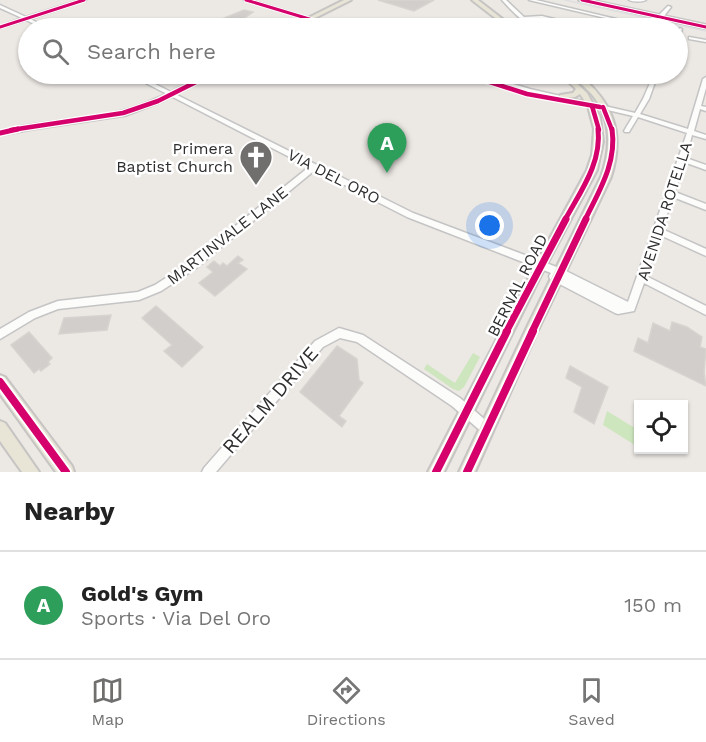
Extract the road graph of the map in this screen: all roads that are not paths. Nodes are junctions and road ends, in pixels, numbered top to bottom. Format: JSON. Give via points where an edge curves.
{"nodes":[{"id":1,"x":84,"y":0,"type":"edge"},
{"id":2,"x":248,"y":0,"type":"edge"},
{"id":3,"x":348,"y":0,"type":"edge"},
{"id":4,"x":355,"y":0,"type":"edge"},
{"id":5,"x":468,"y":0,"type":"edge"},
{"id":6,"x":475,"y":0,"type":"edge"},
{"id":7,"x":504,"y":0,"type":"edge"},
{"id":8,"x":531,"y":0,"type":"edge"},
{"id":9,"x":582,"y":0,"type":"edge"},
{"id":10,"x":591,"y":0,"type":"edge"},
{"id":11,"x":631,"y":0,"type":"edge"},
{"id":12,"x":644,"y":0,"type":"edge"},
{"id":13,"x":0,"y":6,"type":"edge"},
{"id":14,"x":669,"y":7,"type":"dead end"},
{"id":15,"x":662,"y":15,"type":"junction"},
{"id":16,"x":24,"y":18,"type":"edge"},
{"id":17,"x":29,"y":18,"type":"edge"},
{"id":18,"x":302,"y":18,"type":"edge"},
{"id":19,"x":316,"y":18,"type":"edge"},
{"id":20,"x":317,"y":18,"type":"edge"},
{"id":21,"x":490,"y":18,"type":"edge"},
{"id":22,"x":498,"y":18,"type":"edge"},
{"id":23,"x":522,"y":18,"type":"joint"},
{"id":24,"x":547,"y":18,"type":"edge"},
{"id":25,"x":609,"y":18,"type":"edge"},
{"id":26,"x":668,"y":18,"type":"edge"},
{"id":27,"x":674,"y":18,"type":"edge"},
{"id":28,"x":18,"y":21,"type":"edge"},
{"id":29,"x":688,"y":22,"type":"edge"},
{"id":30,"x":688,"y":22,"type":"edge"},
{"id":31,"x":706,"y":26,"type":"edge"},
{"id":32,"x":0,"y":27,"type":"edge"},
{"id":33,"x":691,"y":38,"type":"dead end"},
{"id":34,"x":706,"y":41,"type":"edge"},
{"id":35,"x":705,"y":83,"type":"edge"},
{"id":36,"x":151,"y":84,"type":"edge"},
{"id":37,"x":185,"y":84,"type":"edge"},
{"id":38,"x":189,"y":84,"type":"edge"},
{"id":39,"x":496,"y":84,"type":"edge"},
{"id":40,"x":509,"y":84,"type":"edge"},
{"id":41,"x":575,"y":84,"type":"edge"},
{"id":42,"x":585,"y":84,"type":"edge"},
{"id":43,"x":652,"y":84,"type":"edge"},
{"id":44,"x":580,"y":89,"type":"junction"},
{"id":45,"x":169,"y":93,"type":"junction"},
{"id":46,"x":563,"y":97,"type":"junction"},
{"id":47,"x":591,"y":104,"type":"junction"},
{"id":48,"x":603,"y":107,"type":"junction"},
{"id":49,"x":697,"y":107,"type":"junction"},
{"id":50,"x":706,"y":109,"type":"edge"},
{"id":51,"x":637,"y":115,"type":"junction"},
{"id":52,"x":0,"y":131,"type":"edge"},
{"id":53,"x":627,"y":131,"type":"dead end"},
{"id":54,"x":689,"y":132,"type":"junction"},
{"id":55,"x":706,"y":137,"type":"edge"},
{"id":56,"x":682,"y":159,"type":"junction"},
{"id":57,"x":315,"y":166,"type":"junction"},
{"id":58,"x":706,"y":168,"type":"edge"},
{"id":59,"x":592,"y":170,"type":"junction"},
{"id":60,"x":602,"y":184,"type":"junction"},
{"id":61,"x":671,"y":193,"type":"junction"},
{"id":62,"x":706,"y":207,"type":"edge"},
{"id":63,"x":658,"y":231,"type":"junction"},
{"id":64,"x":706,"y":253,"type":"edge"},
{"id":65,"x":540,"y":267,"type":"junction"},
{"id":66,"x":558,"y":276,"type":"junction"},
{"id":67,"x":642,"y":278,"type":"junction"},
{"id":68,"x":631,"y":308,"type":"joint"},
{"id":69,"x":706,"y":311,"type":"edge"},
{"id":70,"x":0,"y":334,"type":"edge"},
{"id":71,"x":0,"y":382,"type":"edge"},
{"id":72,"x":468,"y":411,"type":"junction"},
{"id":73,"x":0,"y":428,"type":"edge"},
{"id":74,"x":487,"y":429,"type":"junction"},
{"id":75,"x":31,"y":472,"type":"edge"},
{"id":76,"x":66,"y":472,"type":"edge"},
{"id":77,"x":208,"y":472,"type":"edge"},
{"id":78,"x":436,"y":472,"type":"edge"},
{"id":79,"x":467,"y":472,"type":"edge"}],
"edges":[{"from":1,"to":17,"type":"street"},
{"from":2,"to":18,"type":"street"},
{"from":3,"to":19,"type":"main road"},
{"from":4,"to":20,"type":"main road"},
{"from":5,"to":21,"type":"main road"},
{"from":6,"to":22,"type":"main road"},
{"from":7,"to":23,"type":"street"},
{"from":8,"to":25,"type":"street"},
{"from":9,"to":26,"type":"main road"},
{"from":10,"to":15,"type":"main road"},
{"from":11,"to":12,"type":"street"},
{"from":13,"to":16,"type":"street"},
{"from":14,"to":15,"type":"street"},
{"from":15,"to":27,"type":"main road"},
{"from":23,"to":24,"type":"street"},
{"from":28,"to":32,"type":"street"},
{"from":29,"to":31,"type":"main road"},
{"from":30,"to":31,"type":"main road"},
{"from":33,"to":34,"type":"street"},
{"from":35,"to":49,"type":"street","name":"AVENIDA ROTELLA"},
{"from":36,"to":45,"type":"street","name":"VIA DEL ORO"},
{"from":37,"to":45,"type":"main road"},
{"from":38,"to":45,"type":"main road"},
{"from":39,"to":47,"type":"street","via":[[527,94]]},
{"from":40,"to":46,"type":"street"},
{"from":41,"to":44,"type":"main road","name":"BERNAL ROAD"},
{"from":42,"to":48,"type":"main road","name":"BERNAL ROAD"},
{"from":43,"to":51,"type":"street"},
{"from":44,"to":46,"type":"main road","via":[[576,95]]},
{"from":44,"to":47,"type":"main road","name":"BERNAL ROAD"},
{"from":45,"to":52,"type":"main road","via":[[121,109],[40,120]]},
{"from":45,"to":57,"type":"street","name":"VIA DEL ORO"},
{"from":46,"to":47,"type":"street"},
{"from":47,"to":48,"type":"street"},
{"from":47,"to":59,"type":"main road","name":"BERNAL ROAD","via":[[600,138]]},
{"from":48,"to":51,"type":"street"},
{"from":48,"to":60,"type":"main road","name":"BERNAL ROAD","via":[[612,126],[614,147]]},
{"from":49,"to":50,"type":"street"},
{"from":49,"to":54,"type":"street","name":"AVENIDA ROTELLA"},
{"from":51,"to":53,"type":"street"},
{"from":51,"to":54,"type":"street"},
{"from":54,"to":55,"type":"street"},
{"from":54,"to":56,"type":"street","name":"AVENIDA ROTELLA"},
{"from":56,"to":58,"type":"street"},
{"from":56,"to":61,"type":"street","name":"AVENIDA ROTELLA"},
{"from":57,"to":65,"type":"street","name":"VIA DEL ORO","via":[[422,220],[496,246]]},
{"from":57,"to":70,"type":"street","name":"MARTINVALE LANE","via":[[192,266],[158,288],[139,296],[57,305]]},
{"from":59,"to":60,"type":"main road"},
{"from":59,"to":65,"type":"main road","name":"BERNAL ROAD"},
{"from":60,"to":66,"type":"main road","name":"BERNAL ROAD"},
{"from":61,"to":62,"type":"street"},
{"from":61,"to":63,"type":"street","name":"AVENIDA ROTELLA"},
{"from":63,"to":64,"type":"street"},
{"from":63,"to":67,"type":"street","name":"AVENIDA ROTELLA"},
{"from":65,"to":66,"type":"street","name":"VIA DEL ORO"},
{"from":65,"to":72,"type":"main road","name":"BERNAL ROAD"},
{"from":66,"to":68,"type":"street","name":"VIA DEL ORO","via":[[618,310]]},
{"from":66,"to":74,"type":"main road","name":"BERNAL ROAD"},
{"from":67,"to":68,"type":"street","name":"AVENIDA ROTELLA"},
{"from":67,"to":69,"type":"street"},
{"from":71,"to":76,"type":"main road"},
{"from":72,"to":74,"type":"street","name":"REALM DRIVE"},
{"from":72,"to":77,"type":"street","name":"REALM DRIVE","via":[[359,338],[339,333],[319,344]]},
{"from":72,"to":78,"type":"main road","name":"BERNAL ROAD"},
{"from":73,"to":75,"type":"main road"},
{"from":74,"to":79,"type":"main road","name":"BERNAL ROAD"}]}
